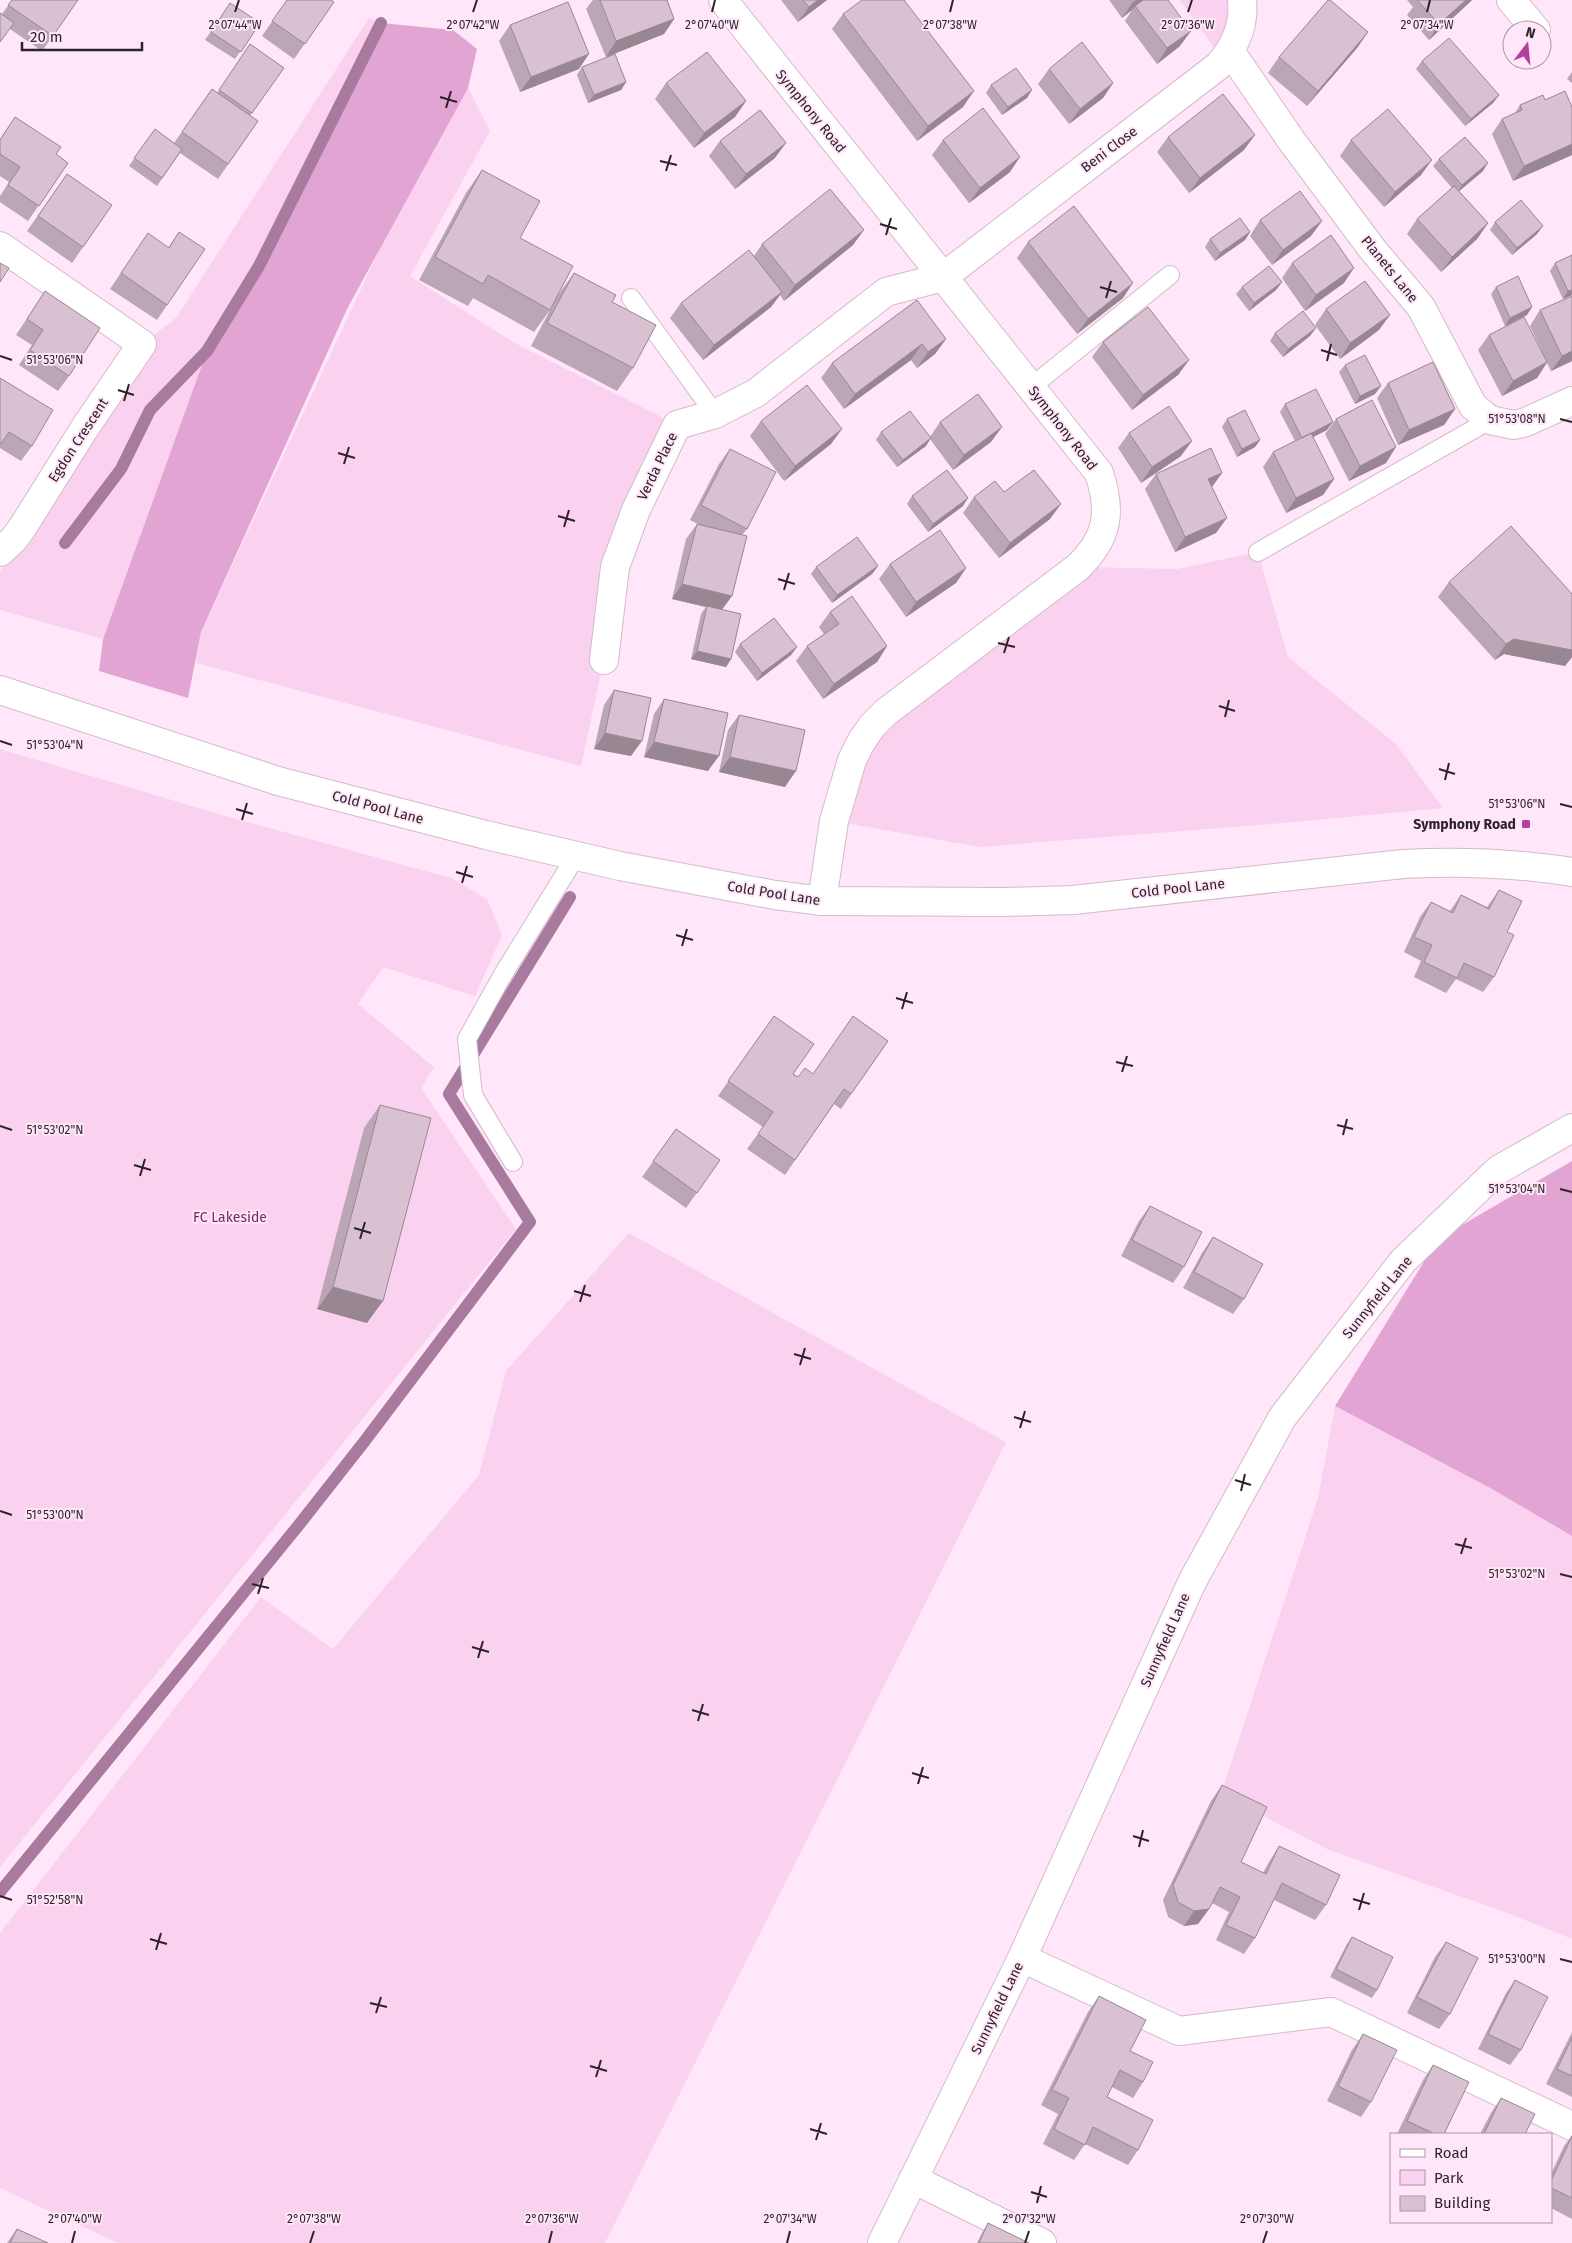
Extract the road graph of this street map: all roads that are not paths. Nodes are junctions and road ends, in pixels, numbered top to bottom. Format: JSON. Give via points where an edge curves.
{"nodes":[{"id":1,"x":723,"y":0,"type":"edge"},
{"id":2,"x":1511,"y":0,"type":"edge"},
{"id":3,"x":1245,"y":1,"type":"edge"},
{"id":4,"x":1528,"y":20,"type":"edge"},
{"id":5,"x":1230,"y":52,"type":"junction"},
{"id":6,"x":0,"y":246,"type":"edge"},
{"id":7,"x":1170,"y":276,"type":"dead end"},
{"id":8,"x":943,"y":277,"type":"junction"},
{"id":9,"x":631,"y":298,"type":"dead end"},
{"id":10,"x":1031,"y":387,"type":"junction"},
{"id":11,"x":1572,"y":401,"type":"edge"},
{"id":12,"x":715,"y":414,"type":"junction"},
{"id":13,"x":1490,"y":420,"type":"junction"},
{"id":14,"x":0,"y":552,"type":"edge"},
{"id":15,"x":1258,"y":552,"type":"dead end"},
{"id":16,"x":604,"y":660,"type":"dead end"},
{"id":17,"x":0,"y":690,"type":"edge"},
{"id":18,"x":576,"y":856,"type":"junction"},
{"id":19,"x":1572,"y":872,"type":"edge"},
{"id":20,"x":822,"y":901,"type":"junction"},
{"id":21,"x":1572,"y":1128,"type":"edge"},
{"id":22,"x":513,"y":1162,"type":"dead end"},
{"id":23,"x":1022,"y":1958,"type":"junction"},
{"id":24,"x":1572,"y":2126,"type":"edge"},
{"id":25,"x":913,"y":2180,"type":"junction"},
{"id":26,"x":882,"y":2243,"type":"edge"},
{"id":27,"x":1042,"y":2243,"type":"edge"}],
"edges":[{"from":1,"to":8,"type":"street","name":"Symphony Road"},
{"from":2,"to":4,"type":"street"},
{"from":3,"to":5,"type":"street","name":"Beni Close","via":[[1239,34]]},
{"from":5,"to":8,"type":"street","name":"Beni Close","via":[[1218,66]]},
{"from":5,"to":13,"type":"street","name":"Planets Lane","via":[[1373,250],[1421,307],[1473,406]]},
{"from":6,"to":14,"type":"street","name":"Egdon Crescent","via":[[142,344],[22,528]]},
{"from":7,"to":10,"type":"lane"},
{"from":8,"to":10,"type":"street","name":"Symphony Road"},
{"from":8,"to":12,"type":"street","name":"Verda Place","via":[[886,292],[756,393]]},
{"from":9,"to":12,"type":"lane"},
{"from":10,"to":20,"type":"street","name":"Symphony Road","via":[[1099,473],[1107,511],[1104,530],[1098,544],[1078,567],[886,712],[872,726],[852,760],[834,821]]},
{"from":11,"to":13,"type":"street","via":[[1520,424]]},
{"from":12,"to":16,"type":"street","name":"Verda Place","via":[[677,425],[636,510],[615,567]]},
{"from":13,"to":15,"type":"lane"},
{"from":17,"to":18,"type":"street","name":"Cold Pool Lane","via":[[278,781]]},
{"from":18,"to":20,"type":"street","name":"Cold Pool Lane"},
{"from":18,"to":22,"type":"lane","via":[[467,1039],[473,1096]]},
{"from":19,"to":20,"type":"street","name":"Cold Pool Lane","via":[[1512,864],[1403,864],[1073,900]]},
{"from":21,"to":23,"type":"street","name":"Sunnyfield Lane","via":[[1498,1170],[1403,1261],[1282,1418],[1192,1582]]},
{"from":23,"to":24,"type":"street","via":[[1179,2031],[1331,2012]]},
{"from":23,"to":25,"type":"street","name":"Sunnyfield Lane"},
{"from":25,"to":26,"type":"street","name":"Sunnyfield Lane"},
{"from":25,"to":27,"type":"street"}]}
